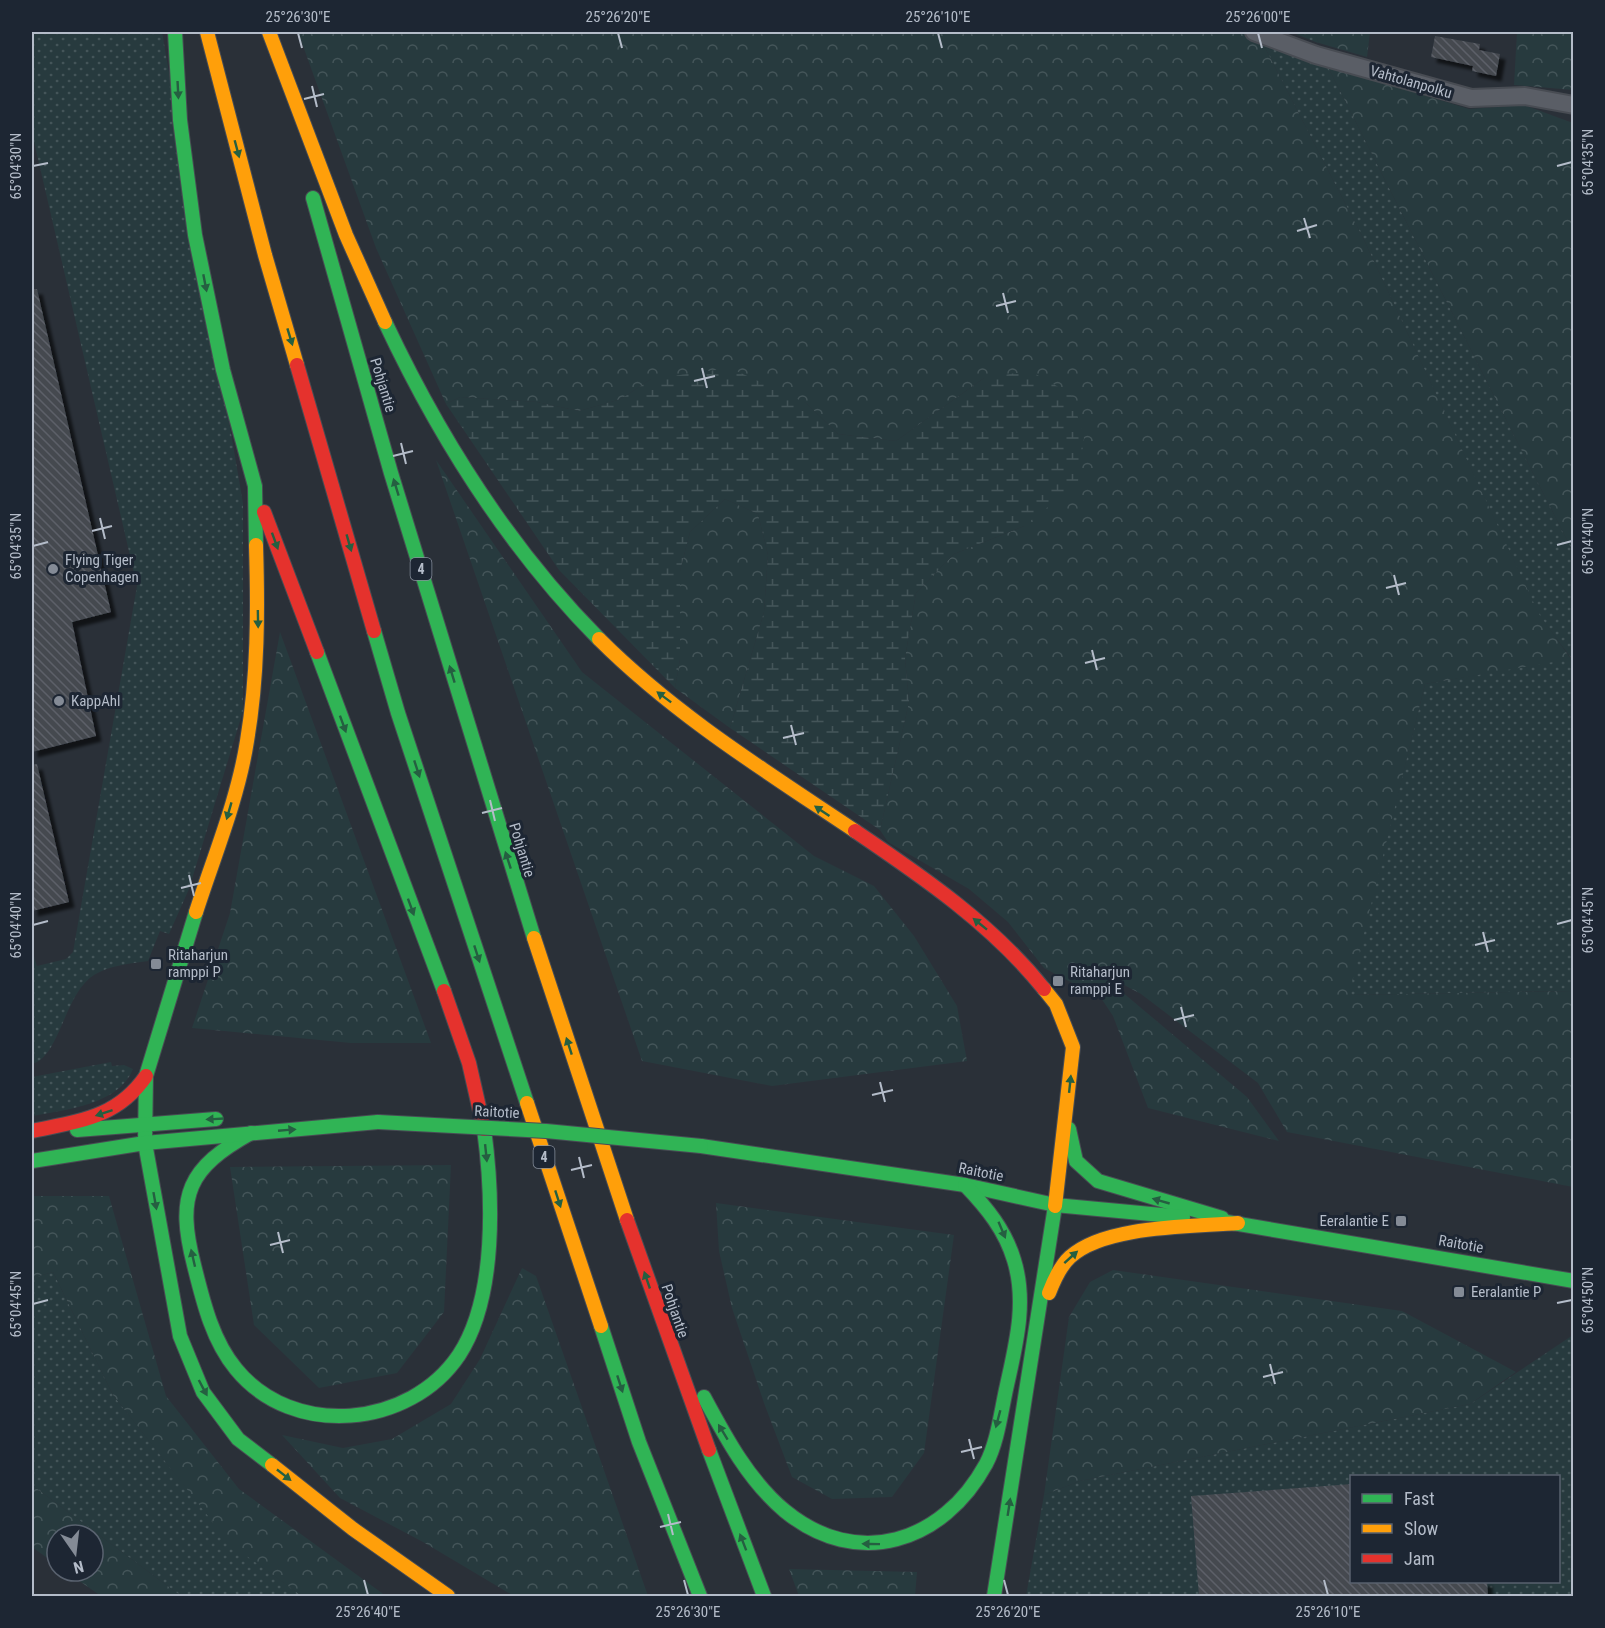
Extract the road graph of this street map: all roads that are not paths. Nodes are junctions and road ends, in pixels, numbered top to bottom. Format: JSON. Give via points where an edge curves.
{"nodes":[{"id":1,"x":175,"y":32,"type":"edge"},
{"id":2,"x":207,"y":32,"type":"edge"},
{"id":3,"x":268,"y":32,"type":"edge"},
{"id":4,"x":1254,"y":32,"type":"edge"},
{"id":5,"x":1574,"y":105,"type":"edge"},
{"id":6,"x":304,"y":164,"type":"dead end"},
{"id":7,"x":310,"y":186,"type":"dead end"},
{"id":8,"x":255,"y":486,"type":"junction"},
{"id":9,"x":146,"y":1076,"type":"junction"},
{"id":10,"x":1067,"y":1114,"type":"junction"},
{"id":11,"x":293,"y":1115,"type":"dead end"},
{"id":12,"x":235,"y":1118,"type":"dead end"},
{"id":13,"x":378,"y":1122,"type":"junction"},
{"id":14,"x":143,"y":1123,"type":"junction"},
{"id":15,"x":32,"y":1133,"type":"edge"},
{"id":16,"x":251,"y":1133,"type":"junction"},
{"id":17,"x":145,"y":1143,"type":"junction"},
{"id":18,"x":32,"y":1161,"type":"edge"},
{"id":19,"x":965,"y":1185,"type":"junction"},
{"id":20,"x":1055,"y":1205,"type":"junction"},
{"id":21,"x":1238,"y":1222,"type":"junction"},
{"id":22,"x":1574,"y":1281,"type":"edge"},
{"id":23,"x":1042,"y":1307,"type":"junction"},
{"id":24,"x":659,"y":1315,"type":"junction"},
{"id":25,"x":447,"y":1596,"type":"edge"},
{"id":26,"x":700,"y":1596,"type":"edge"},
{"id":27,"x":764,"y":1596,"type":"edge"},
{"id":28,"x":994,"y":1596,"type":"edge"}],
"edges":[{"from":1,"to":8,"type":"main road","one_way":true,"via":[[180,120],[195,235],[223,370]]},
{"from":2,"to":26,"type":"main road","number":"4","one_way":true,"via":[[265,255],[398,713],[639,1442]]},
{"from":3,"to":6,"type":"main road"},
{"from":10,"to":3,"type":"main road","one_way":true,"via":[[1074,1046],[1040,980],[1014,952],[919,876],[788,788],[645,683],[546,581],[484,499],[392,336],[347,237]]},
{"from":4,"to":5,"type":"street","name":"Vahtolanpolku","via":[[1316,55],[1471,98],[1525,96]]},
{"from":24,"to":7,"type":"main road","name":"Pohjantie","number":"4","one_way":true,"via":[[507,859]]},
{"from":8,"to":9,"type":"main road","one_way":true,"via":[[258,629],[247,742],[219,845]]},
{"from":8,"to":16,"type":"main road","one_way":true,"via":[[448,1007],[481,1113],[489,1206],[482,1288],[470,1335],[459,1355],[423,1392],[370,1416],[328,1418],[302,1413],[273,1400],[239,1374],[225,1355],[207,1315],[186,1232],[186,1204],[189,1189],[202,1167]]},
{"from":9,"to":14,"type":"main road"},
{"from":9,"to":15,"type":"main road","one_way":true,"via":[[137,1092],[114,1110]]},
{"from":10,"to":20,"type":"main road"},
{"from":21,"to":10,"type":"main road","one_way":true,"via":[[1098,1181],[1076,1161]]},
{"from":11,"to":13,"type":"main road","name":"Raitotie"},
{"from":12,"to":14,"type":"main road","one_way":true},
{"from":16,"to":13,"type":"main road","name":"Raitotie","one_way":true},
{"from":13,"to":19,"type":"main road","name":"Raitotie","bridge":true,"via":[[546,1131],[701,1146]]},
{"from":14,"to":15,"type":"main road"},
{"from":14,"to":17,"type":"main road"},
{"from":16,"to":17,"type":"main road","name":"Raitotie"},
{"from":17,"to":18,"type":"main road","name":"Raitotie"},
{"from":17,"to":25,"type":"main road","one_way":true,"via":[[180,1336],[203,1392],[238,1439]]},
{"from":19,"to":20,"type":"main road","name":"Raitotie"},
{"from":19,"to":24,"type":"main road","one_way":true,"via":[[996,1218],[1014,1260],[1023,1305],[987,1462],[962,1500],[920,1533],[887,1545],[856,1544],[835,1540],[800,1522],[773,1499],[742,1463]]},
{"from":20,"to":21,"type":"main road","name":"Raitotie"},
{"from":20,"to":23,"type":"main road"},
{"from":21,"to":22,"type":"main road","name":"Raitotie"},
{"from":23,"to":21,"type":"main road","one_way":true,"via":[[1061,1267],[1086,1247],[1145,1232]]},
{"from":28,"to":23,"type":"main road","one_way":true},
{"from":27,"to":24,"type":"main road","name":"Pohjantie","number":"4","one_way":true}]}
